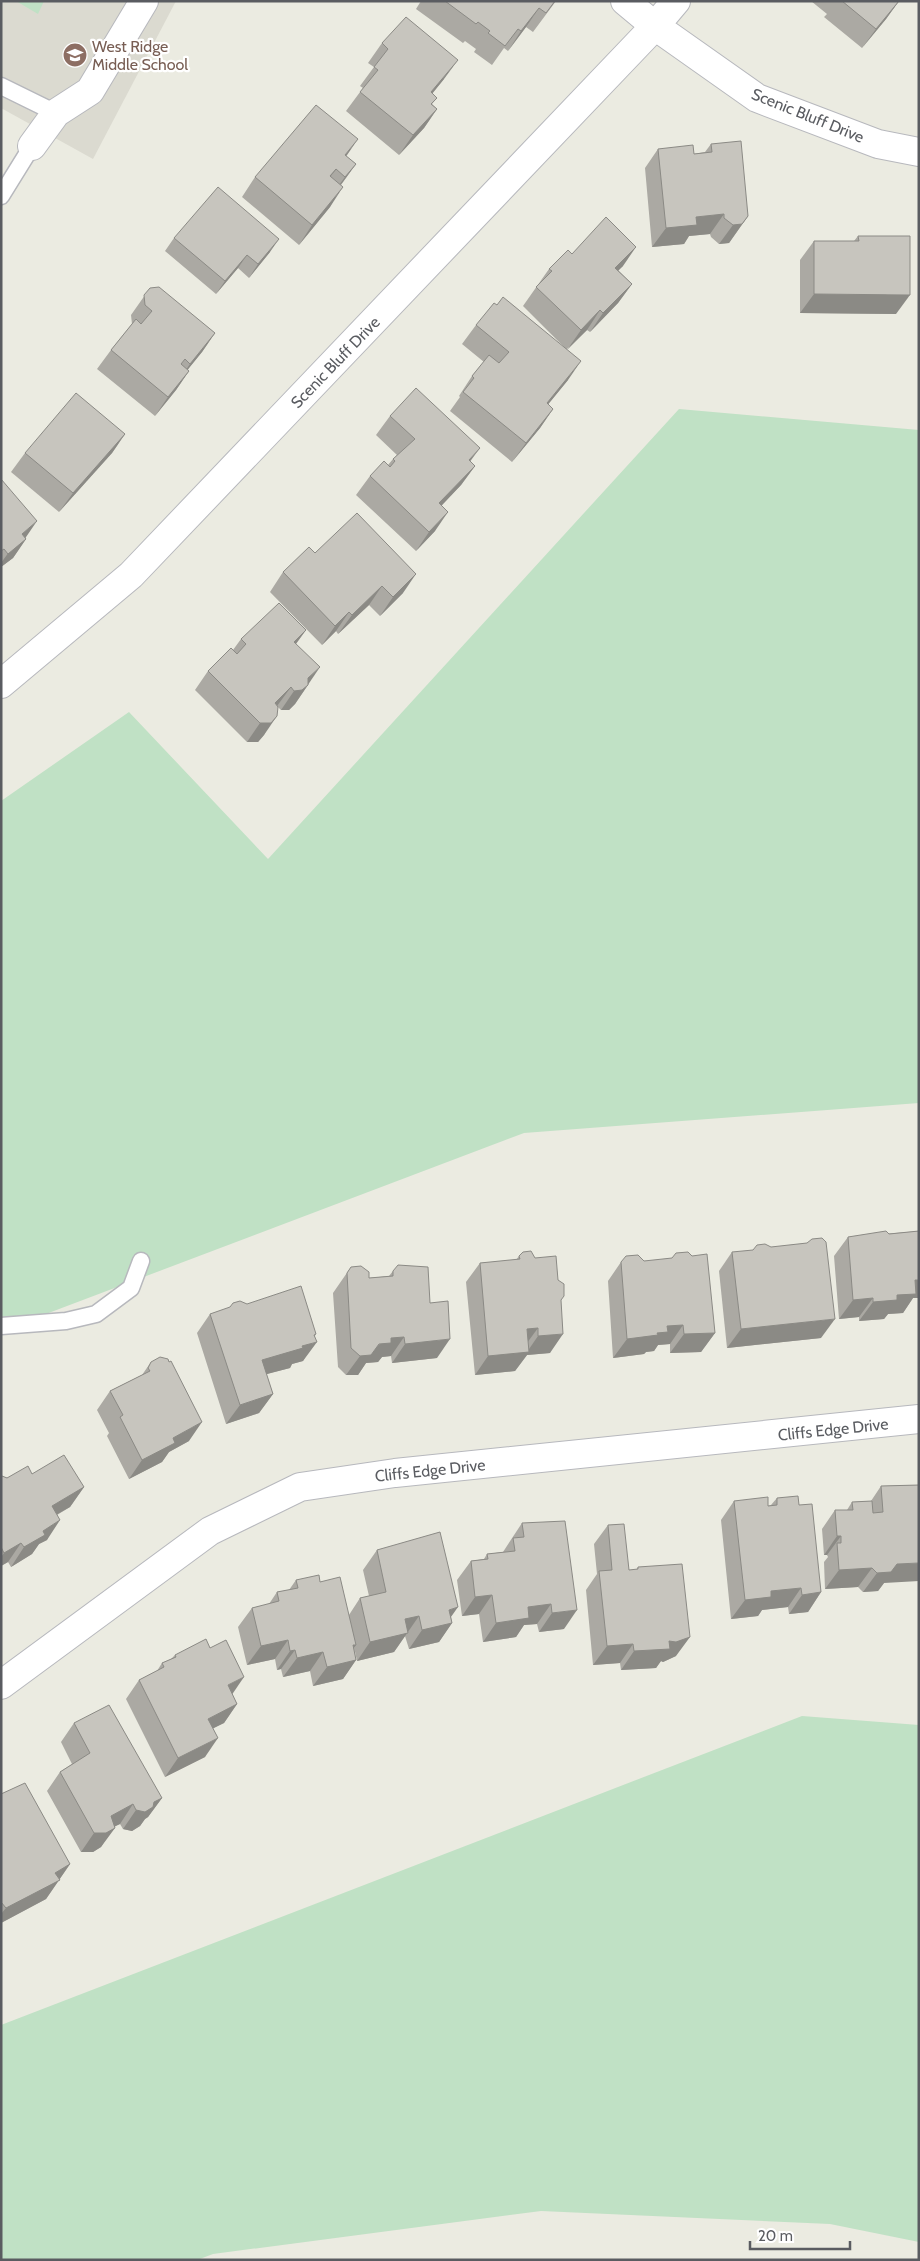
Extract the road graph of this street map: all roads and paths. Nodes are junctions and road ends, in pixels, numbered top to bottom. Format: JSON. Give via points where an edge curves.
{"nodes":[{"id":1,"x":144,"y":1,"type":"edge"},
{"id":2,"x":625,"y":1,"type":"edge"},
{"id":3,"x":676,"y":1,"type":"edge"},
{"id":4,"x":655,"y":26,"type":"junction"},
{"id":5,"x":1,"y":86,"type":"edge"},
{"id":6,"x":56,"y":113,"type":"junction"},
{"id":7,"x":32,"y":146,"type":"joint"},
{"id":8,"x":919,"y":152,"type":"edge"},
{"id":9,"x":1,"y":196,"type":"edge"},
{"id":10,"x":1,"y":684,"type":"edge"},
{"id":11,"x":141,"y":1261,"type":"dead end"},
{"id":12,"x":1,"y":1326,"type":"edge"},
{"id":13,"x":919,"y":1419,"type":"edge"},
{"id":14,"x":1,"y":1686,"type":"edge"}],
"edges":[{"from":1,"to":6,"type":"street","via":[[90,92]]},
{"from":2,"to":4,"type":"street","name":"Scenic Bluff Drive"},
{"from":3,"to":4,"type":"street","name":"Scenic Bluff Drive"},
{"from":4,"to":8,"type":"street","name":"Scenic Bluff Drive","via":[[757,98],[878,144]]},
{"from":4,"to":10,"type":"street","name":"Scenic Bluff Drive","via":[[132,575]]},
{"from":5,"to":6,"type":"lane"},
{"from":6,"to":7,"type":"street"},
{"from":7,"to":9,"type":"lane"},
{"from":11,"to":12,"type":"lane","via":[[131,1288],[96,1314],[66,1321]]},
{"from":13,"to":14,"type":"street","name":"Cliffs Edge Drive","via":[[394,1473],[300,1487],[210,1530]]}]}
